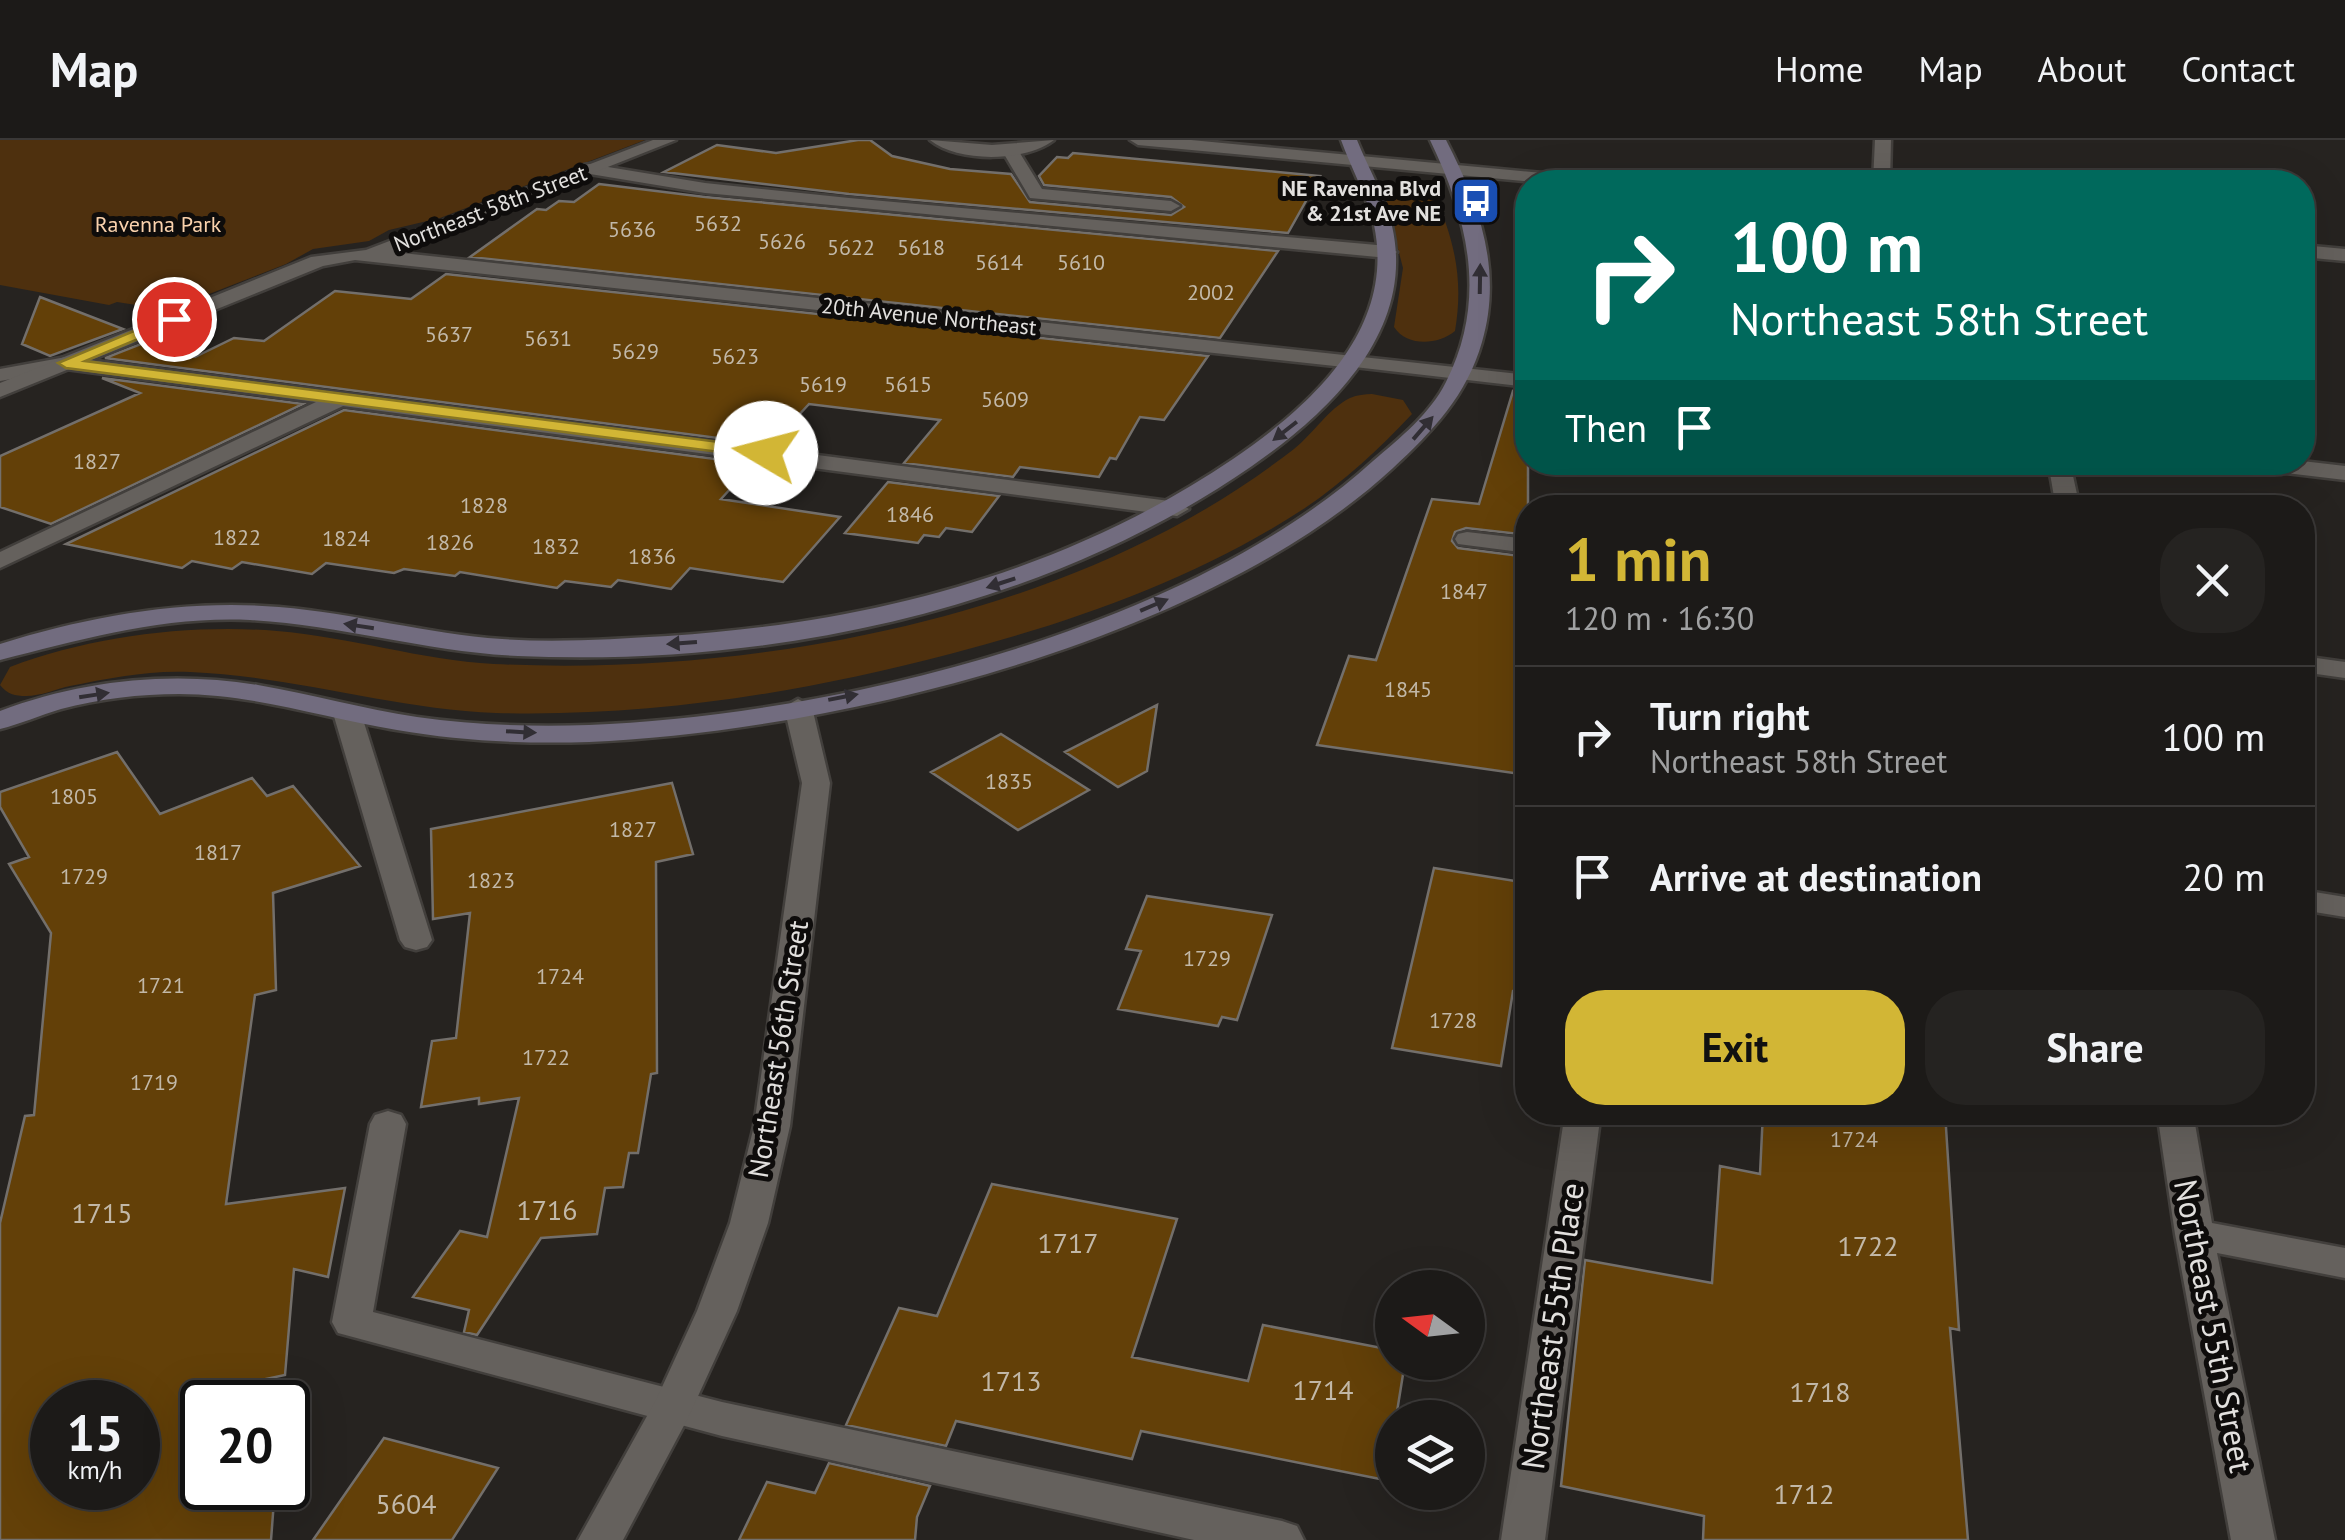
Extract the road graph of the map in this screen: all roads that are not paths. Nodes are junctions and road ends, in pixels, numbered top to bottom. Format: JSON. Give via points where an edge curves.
{"nodes":[{"id":1,"x":668,"y":140,"type":"edge"},
{"id":2,"x":938,"y":140,"type":"edge"},
{"id":3,"x":1046,"y":140,"type":"edge"},
{"id":4,"x":1138,"y":140,"type":"edge"},
{"id":5,"x":1348,"y":140,"type":"edge"},
{"id":6,"x":1438,"y":140,"type":"edge"},
{"id":7,"x":1883,"y":140,"type":"edge"},
{"id":8,"x":1009,"y":149,"type":"junction"},
{"id":9,"x":1357,"y":161,"type":"junction"},
{"id":10,"x":590,"y":169,"type":"junction"},
{"id":11,"x":1454,"y":170,"type":"junction"},
{"id":12,"x":1882,"y":170,"type":"edge"},
{"id":13,"x":1515,"y":176,"type":"edge"},
{"id":14,"x":1171,"y":206,"type":"dead end"},
{"id":15,"x":2315,"y":251,"type":"edge"},
{"id":16,"x":1388,"y":252,"type":"junction"},
{"id":17,"x":2345,"y":254,"type":"edge"},
{"id":18,"x":369,"y":255,"type":"junction"},
{"id":19,"x":1352,"y":362,"type":"junction"},
{"id":20,"x":66,"y":363,"type":"junction"},
{"id":21,"x":0,"y":374,"type":"edge"},
{"id":22,"x":1461,"y":374,"type":"junction"},
{"id":23,"x":1515,"y":380,"type":"edge"},
{"id":24,"x":0,"y":391,"type":"edge"},
{"id":25,"x":344,"y":397,"type":"junction"},
{"id":26,"x":2315,"y":469,"type":"edge"},
{"id":27,"x":2345,"y":473,"type":"edge"},
{"id":28,"x":1177,"y":508,"type":"junction"},
{"id":29,"x":1468,"y":539,"type":"dead end"},
{"id":30,"x":1515,"y":544,"type":"edge"},
{"id":31,"x":0,"y":561,"type":"edge"},
{"id":32,"x":0,"y":652,"type":"edge"},
{"id":33,"x":2315,"y":666,"type":"edge"},
{"id":34,"x":2345,"y":670,"type":"edge"},
{"id":35,"x":798,"y":706,"type":"junction"},
{"id":36,"x":347,"y":712,"type":"junction"},
{"id":37,"x":0,"y":721,"type":"edge"},
{"id":38,"x":2315,"y":902,"type":"edge"},
{"id":39,"x":2345,"y":907,"type":"edge"},
{"id":40,"x":416,"y":940,"type":"dead end"},
{"id":41,"x":388,"y":1124,"type":"dead end"},
{"id":42,"x":1581,"y":1125,"type":"edge"},
{"id":43,"x":2177,"y":1125,"type":"edge"},
{"id":44,"x":2194,"y":1234,"type":"junction"},
{"id":45,"x":2345,"y":1264,"type":"edge"},
{"id":46,"x":674,"y":1406,"type":"junction"},
{"id":47,"x":600,"y":1540,"type":"edge"},
{"id":48,"x":1282,"y":1540,"type":"edge"},
{"id":49,"x":1523,"y":1540,"type":"edge"},
{"id":50,"x":2253,"y":1540,"type":"edge"}],
"edges":[{"from":1,"to":10,"type":"street","name":"Northeast 58th Street"},
{"from":2,"to":8,"type":"street"},
{"from":3,"to":8,"type":"street"},
{"from":4,"to":9,"type":"street"},
{"from":5,"to":9,"type":"main road"},
{"from":6,"to":11,"type":"main road"},
{"from":7,"to":12,"type":"street"},
{"from":8,"to":14,"type":"street","via":[[1036,194]]},
{"from":9,"to":11,"type":"street"},
{"from":9,"to":16,"type":"main road"},
{"from":10,"to":16,"type":"street","via":[[705,188]]},
{"from":10,"to":18,"type":"street","name":"Northeast 58th Street"},
{"from":11,"to":13,"type":"street"},
{"from":22,"to":11,"type":"main road","one_way":true,"via":[[1474,334],[1480,260],[1468,198]]},
{"from":15,"to":17,"type":"street"},
{"from":16,"to":19,"type":"main road","via":[[1374,326]]},
{"from":18,"to":19,"type":"street","name":"20th Avenue Northeast"},
{"from":18,"to":20,"type":"street","name":"20th Avenue Northeast","via":[[330,257]]},
{"from":19,"to":22,"type":"street","name":"20th Avenue Northeast"},
{"from":19,"to":28,"type":"main road","one_way":true,"via":[[1325,399]]},
{"from":20,"to":21,"type":"street"},
{"from":20,"to":24,"type":"street"},
{"from":20,"to":25,"type":"street"},
{"from":22,"to":23,"type":"street","name":"20th Avenue Northeast"},
{"from":35,"to":22,"type":"main road","one_way":true,"via":[[1004,658],[1202,584],[1345,502],[1395,459]]},
{"from":25,"to":28,"type":"street"},
{"from":25,"to":31,"type":"street"},
{"from":26,"to":27,"type":"street"},
{"from":28,"to":32,"type":"main road","one_way":true,"via":[[1044,570],[962,596],[777,634],[680,644],[485,646],[278,614],[199,614],[114,624]]},
{"from":29,"to":30,"type":"street"},
{"from":33,"to":34,"type":"street"},
{"from":36,"to":35,"type":"main road","one_way":true,"via":[[424,726],[590,733]]},
{"from":35,"to":46,"type":"street","name":"Northeast 56th Street","via":[[816,784],[772,1126],[749,1223]]},
{"from":37,"to":36,"type":"main road","one_way":true,"via":[[76,698],[144,688],[206,687]]},
{"from":36,"to":40,"type":"street"},
{"from":38,"to":39,"type":"street"},
{"from":41,"to":46,"type":"street","via":[[352,1322]]},
{"from":42,"to":49,"type":"street","name":"Northeast 55th Place"},
{"from":43,"to":44,"type":"street","name":"Northeast 55th Street"},
{"from":44,"to":45,"type":"street"},
{"from":44,"to":50,"type":"street","name":"Northeast 55th Street"},
{"from":46,"to":47,"type":"street","name":"Northeast 56th Street"},
{"from":46,"to":48,"type":"street"}]}
